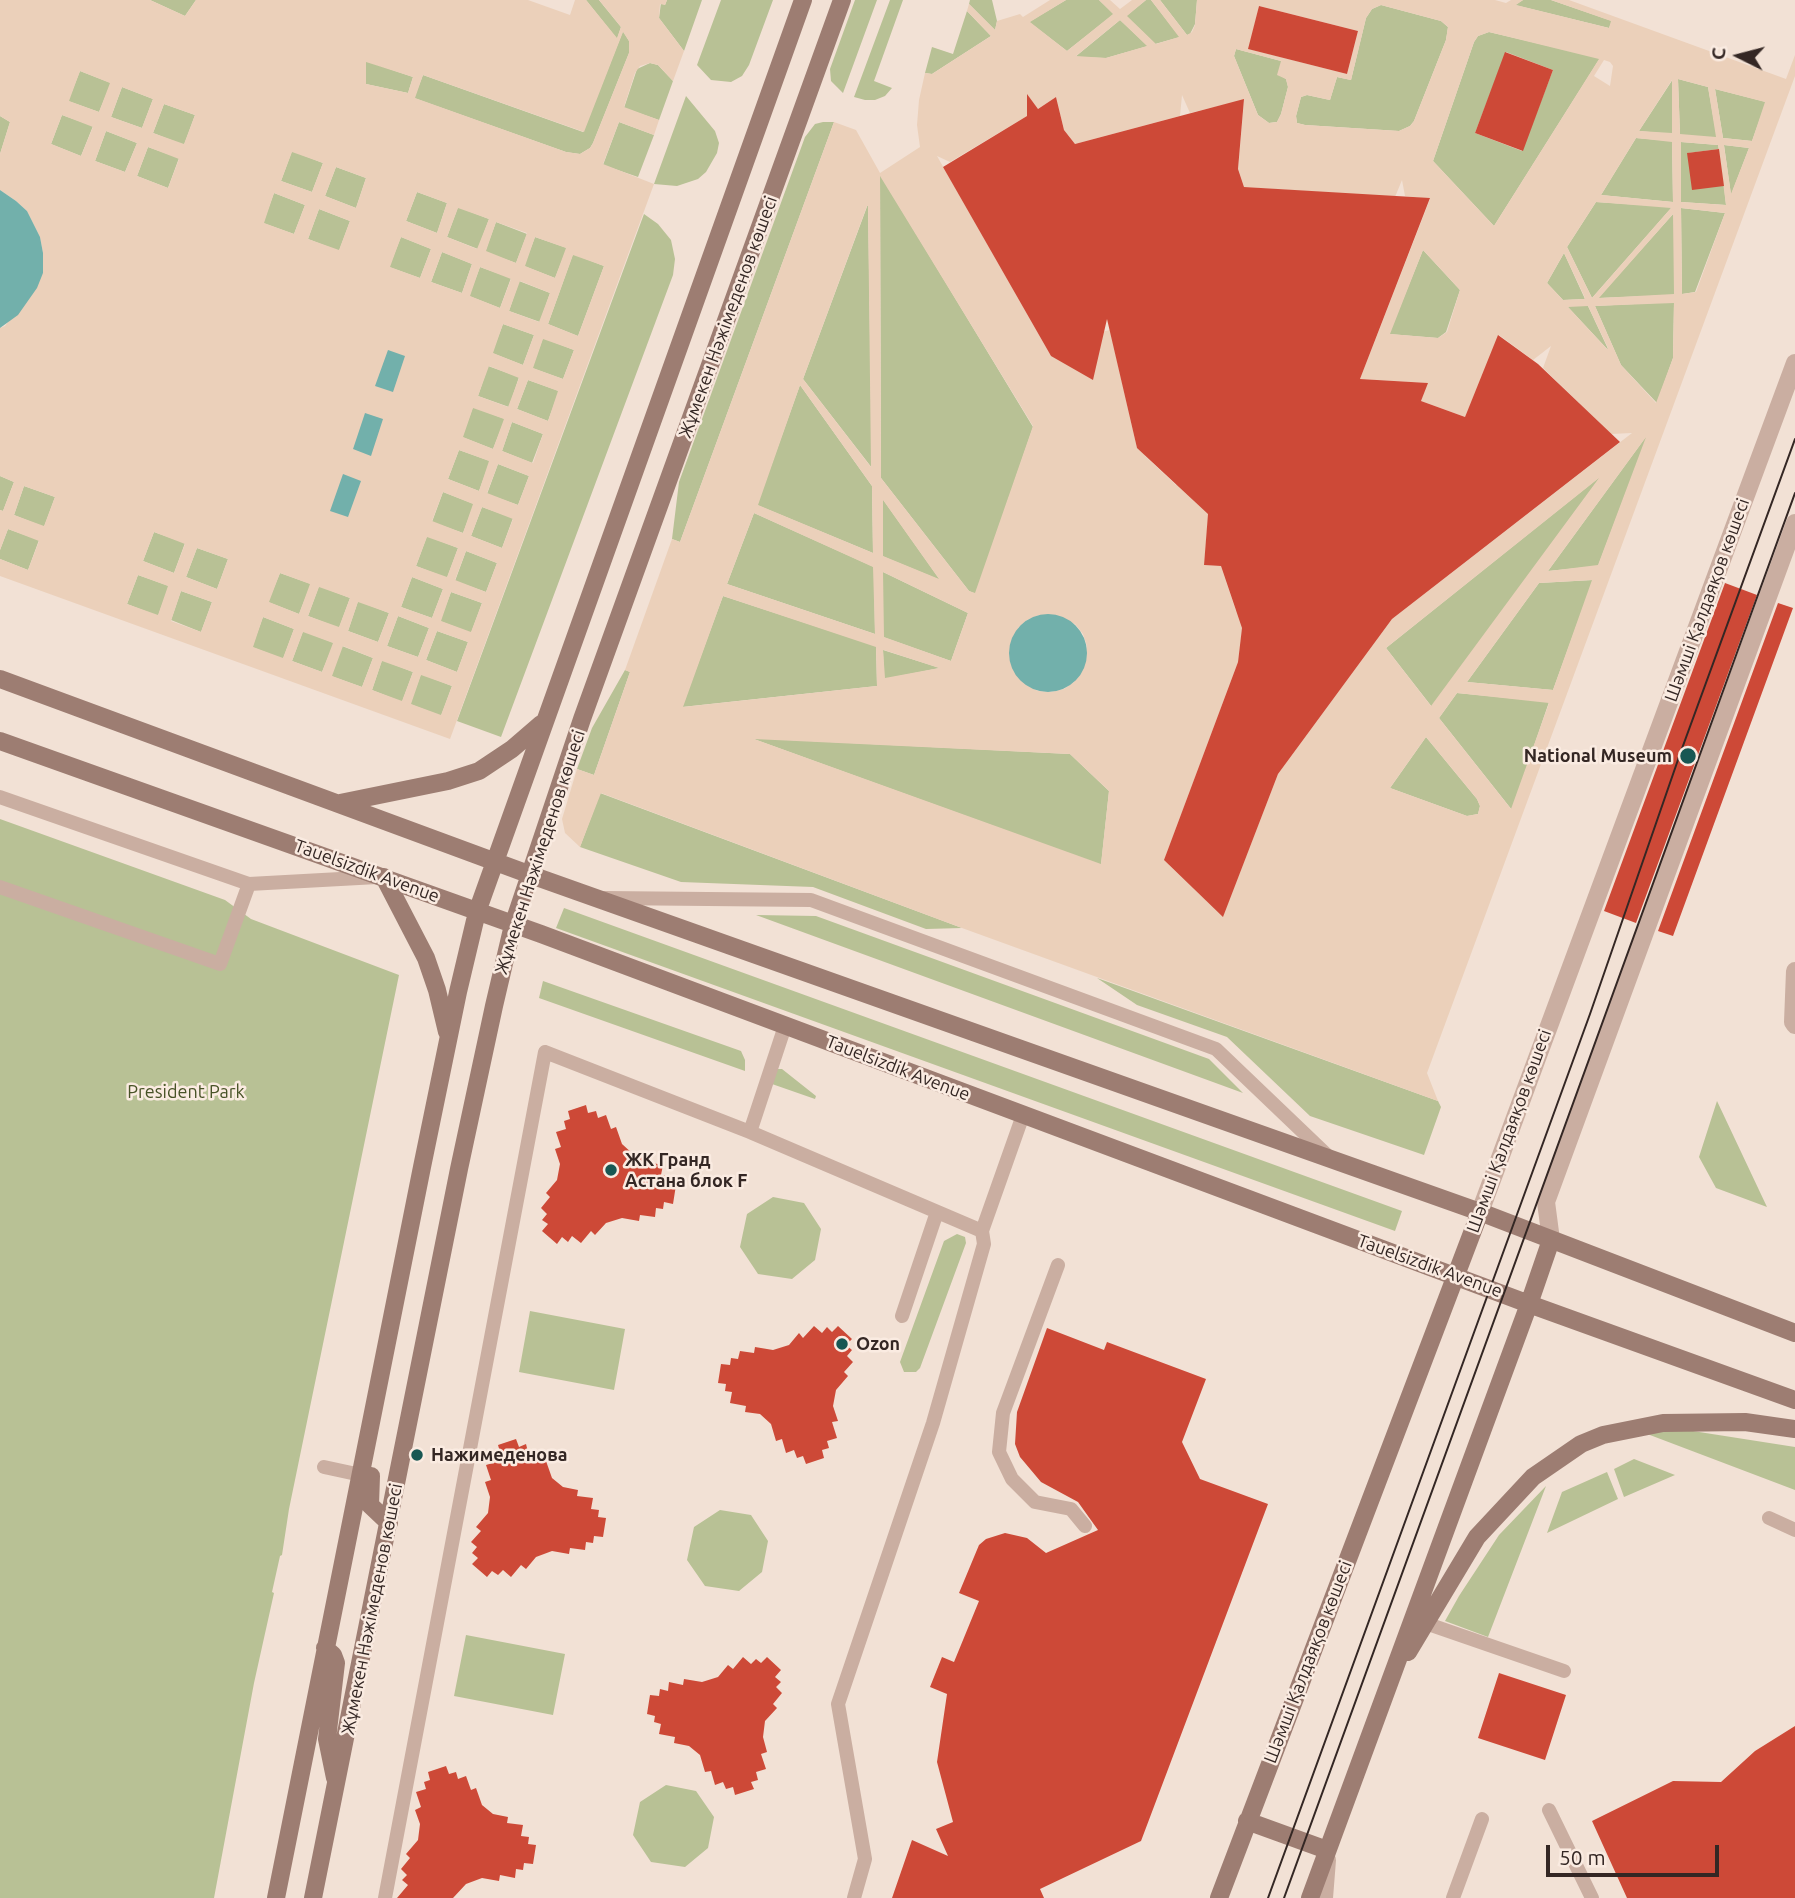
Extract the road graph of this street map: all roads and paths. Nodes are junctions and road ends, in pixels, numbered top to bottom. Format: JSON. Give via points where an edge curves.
{"nodes":[{"id":1,"x":796,"y":0,"type":"edge"},
{"id":2,"x":803,"y":0,"type":"edge"},
{"id":3,"x":842,"y":0,"type":"edge"},
{"id":4,"x":796,"y":20,"type":"junction"},
{"id":5,"x":1795,"y":363,"type":"edge"},
{"id":6,"x":1795,"y":523,"type":"edge"},
{"id":7,"x":0,"y":679,"type":"edge"},
{"id":8,"x":544,"y":722,"type":"junction"},
{"id":9,"x":0,"y":741,"type":"edge"},
{"id":10,"x":0,"y":797,"type":"edge"},
{"id":11,"x":339,"y":803,"type":"junction"},
{"id":12,"x":495,"y":860,"type":"junction"},
{"id":13,"x":531,"y":875,"type":"junction"},
{"id":14,"x":384,"y":877,"type":"junction"},
{"id":15,"x":249,"y":884,"type":"junction"},
{"id":16,"x":0,"y":887,"type":"edge"},
{"id":17,"x":600,"y":898,"type":"junction"},
{"id":18,"x":477,"y":912,"type":"junction"},
{"id":19,"x":513,"y":925,"type":"junction"},
{"id":20,"x":1795,"y":971,"type":"edge"},
{"id":21,"x":1795,"y":1025,"type":"edge"},
{"id":22,"x":785,"y":1026,"type":"junction"},
{"id":23,"x":449,"y":1038,"type":"junction"},
{"id":24,"x":1023,"y":1115,"type":"junction"},
{"id":25,"x":750,"y":1132,"type":"junction"},
{"id":26,"x":1330,"y":1158,"type":"junction"},
{"id":27,"x":937,"y":1212,"type":"junction"},
{"id":28,"x":1480,"y":1212,"type":"junction"},
{"id":29,"x":982,"y":1231,"type":"junction"},
{"id":30,"x":1550,"y":1240,"type":"junction"},
{"id":31,"x":1058,"y":1265,"type":"dead end"},
{"id":32,"x":1457,"y":1276,"type":"junction"},
{"id":33,"x":1530,"y":1304,"type":"junction"},
{"id":34,"x":902,"y":1317,"type":"dead end"},
{"id":35,"x":1795,"y":1333,"type":"edge"},
{"id":36,"x":1795,"y":1400,"type":"edge"},
{"id":37,"x":375,"y":1403,"type":"junction"},
{"id":38,"x":1795,"y":1429,"type":"edge"},
{"id":39,"x":324,"y":1467,"type":"dead end"},
{"id":40,"x":361,"y":1475,"type":"junction"},
{"id":41,"x":1769,"y":1518,"type":"dead end"},
{"id":42,"x":389,"y":1523,"type":"junction"},
{"id":43,"x":1085,"y":1526,"type":"dead end"},
{"id":44,"x":1795,"y":1530,"type":"edge"},
{"id":45,"x":1425,"y":1623,"type":"junction"},
{"id":46,"x":325,"y":1648,"type":"junction"},
{"id":47,"x":1564,"y":1671,"type":"dead end"},
{"id":48,"x":1381,"y":1701,"type":"junction"},
{"id":49,"x":336,"y":1785,"type":"junction"},
{"id":50,"x":1549,"y":1810,"type":"dead end"},
{"id":51,"x":1482,"y":1819,"type":"dead end"},
{"id":52,"x":1247,"y":1821,"type":"junction"},
{"id":53,"x":1327,"y":1850,"type":"junction"},
{"id":54,"x":276,"y":1898,"type":"edge"},
{"id":55,"x":313,"y":1898,"type":"edge"},
{"id":56,"x":385,"y":1898,"type":"edge"},
{"id":57,"x":855,"y":1898,"type":"edge"},
{"id":58,"x":1219,"y":1898,"type":"edge"},
{"id":59,"x":1310,"y":1898,"type":"edge"},
{"id":60,"x":1324,"y":1898,"type":"edge"},
{"id":61,"x":1453,"y":1898,"type":"edge"},
{"id":62,"x":1592,"y":1898,"type":"edge"}],
"edges":[{"from":1,"to":4,"type":"lane"},
{"from":2,"to":4,"type":"main road","name":"Жұмекен Нәжімеденов көшесі"},
{"from":3,"to":13,"type":"main road","name":"Жұмекен Нәжімеденов көшесі","via":[[582,719]]},
{"from":4,"to":8,"type":"main road","name":"Жұмекен Нәжімеденов көшесі"},
{"from":5,"to":28,"type":"street","name":"Шәмші Қалдаяқов көшесі"},
{"from":6,"to":30,"type":"street","via":[[1546,1202]]},
{"from":7,"to":11,"type":"main road"},
{"from":8,"to":11,"type":"main road","via":[[479,771]]},
{"from":8,"to":12,"type":"main road","name":"Жұмекен Нәжімеденов көшесі"},
{"from":9,"to":14,"type":"main road","name":"Tauelsizdik Avenue"},
{"from":10,"to":15,"type":"lane"},
{"from":11,"to":12,"type":"main road"},
{"from":12,"to":13,"type":"main road"},
{"from":12,"to":18,"type":"main road","name":"Жұмекен Нәжімеденов көшесі"},
{"from":13,"to":17,"type":"main road"},
{"from":13,"to":19,"type":"main road","name":"Жұмекен Нәжімеденов көшесі"},
{"from":14,"to":15,"type":"lane"},
{"from":14,"to":18,"type":"main road","name":"Tauelsizdik Avenue"},
{"from":14,"to":23,"type":"main road","via":[[426,958]]},
{"from":15,"to":16,"type":"lane","via":[[220,964]]},
{"from":17,"to":26,"type":"main road"},
{"from":17,"to":26,"type":"lane","via":[[811,900],[1216,1049]]},
{"from":18,"to":19,"type":"main road","name":"Tauelsizdik Avenue"},
{"from":18,"to":23,"type":"main road","name":"Жұмекен Нәжімеденов көшесі"},
{"from":19,"to":22,"type":"main road","name":"Tauelsizdik Avenue"},
{"from":19,"to":42,"type":"main road","name":"Жұмекен Нәжімеденов көшесі"},
{"from":20,"to":21,"type":"street"},
{"from":22,"to":24,"type":"main road","name":"Tauelsizdik Avenue"},
{"from":22,"to":25,"type":"lane"},
{"from":23,"to":37,"type":"main road","name":"Жұмекен Нәжімеденов көшесі"},
{"from":24,"to":29,"type":"lane"},
{"from":24,"to":32,"type":"main road","name":"Tauelsizdik Avenue"},
{"from":25,"to":27,"type":"lane"},
{"from":25,"to":56,"type":"lane","via":[[545,1052]]},
{"from":26,"to":28,"type":"main road"},
{"from":27,"to":29,"type":"lane"},
{"from":27,"to":34,"type":"lane"},
{"from":28,"to":30,"type":"main road"},
{"from":28,"to":32,"type":"main road","name":"Шәмші Қалдаяқов көшесі"},
{"from":29,"to":57,"type":"lane","via":[[984,1244],[933,1423],[838,1704],[865,1859]]},
{"from":30,"to":33,"type":"main road"},
{"from":30,"to":35,"type":"main road"},
{"from":31,"to":43,"type":"lane","via":[[1003,1413],[999,1452],[1012,1479],[1035,1502],[1071,1509]]},
{"from":32,"to":33,"type":"main road","name":"Tauelsizdik Avenue"},
{"from":32,"to":52,"type":"main road","name":"Шәмші Қалдаяқов көшесі"},
{"from":33,"to":36,"type":"main road","name":"Tauelsizdik Avenue"},
{"from":33,"to":48,"type":"main road"},
{"from":37,"to":40,"type":"main road","name":"Жұмекен Нәжімеденов көшесі"},
{"from":37,"to":42,"type":"main road","via":[[370,1505]]},
{"from":38,"to":45,"type":"main road","via":[[1745,1422],[1663,1423],[1581,1444],[1533,1477],[1477,1536]]},
{"from":39,"to":40,"type":"lane"},
{"from":40,"to":46,"type":"main road","name":"Жұмекен Нәжімеденов көшесі"},
{"from":41,"to":44,"type":"lane"},
{"from":42,"to":49,"type":"main road","name":"Жұмекен Нәжімеденов көшесі"},
{"from":45,"to":47,"type":"lane"},
{"from":45,"to":48,"type":"main road"},
{"from":46,"to":49,"type":"main road","via":[[336,1662],[327,1739]]},
{"from":46,"to":54,"type":"main road","name":"Жұмекен Нәжімеденов көшесі"},
{"from":48,"to":53,"type":"main road"},
{"from":49,"to":55,"type":"main road","name":"Жұмекен Нәжімеденов көшесі"},
{"from":50,"to":62,"type":"lane"},
{"from":51,"to":61,"type":"lane"},
{"from":52,"to":53,"type":"main road"},
{"from":52,"to":58,"type":"main road","name":"Шәмші Қалдаяқов көшесі"},
{"from":53,"to":59,"type":"main road"},
{"from":53,"to":60,"type":"street"}]}
